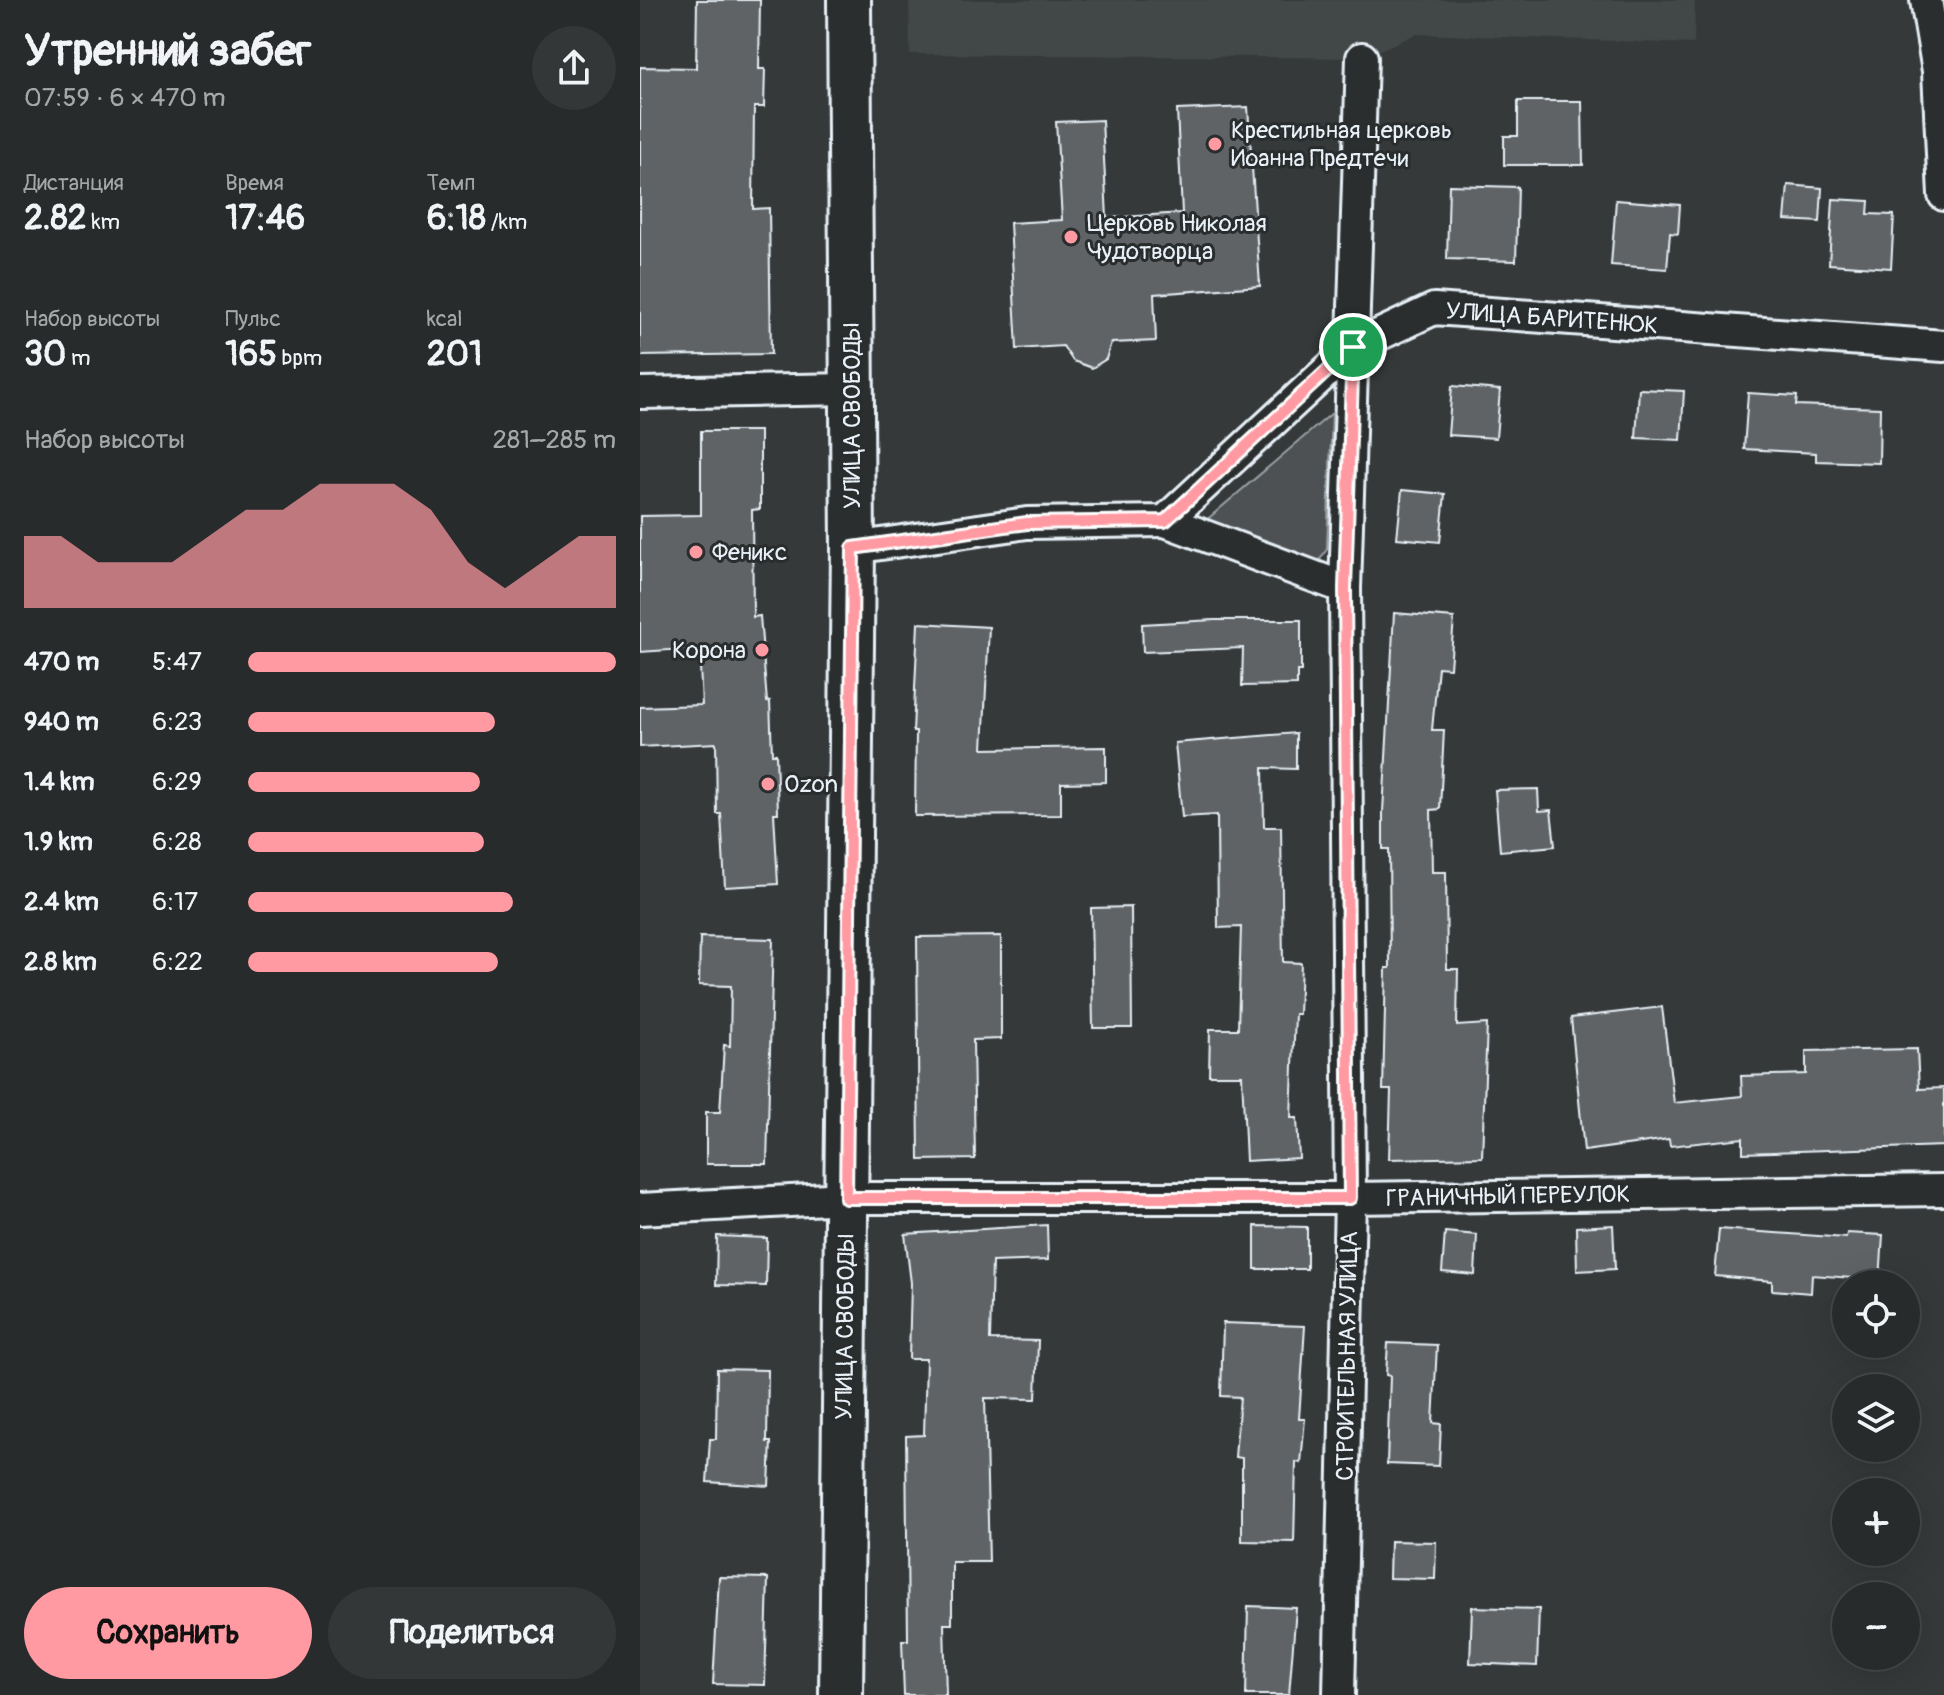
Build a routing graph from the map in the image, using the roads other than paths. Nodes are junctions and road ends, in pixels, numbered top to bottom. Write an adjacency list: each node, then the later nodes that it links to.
1 (849, 0): 7 (main road, УЛИЦА СВОБОДЫ)
2 (1926, 0): 4 (street)
3 (1362, 58): 6 (street, СТРОИТЕЛЬНАЯ УЛИЦА)
4 (1944, 195)
5 (1944, 346): 6 (street, УЛИЦА БАРИТЕНЮК)
6 (1353, 347): 9 (street, УЛИЦА БАРИТЕНЮК); 11 (street, СТРОИТЕЛЬНАЯ УЛИЦА)
7 (852, 389): 8 (street); 10 (main road, УЛИЦА СВОБОДЫ)
8 (640, 393)
9 (1165, 521): 10 (street); 11 (street)
10 (853, 548): 13 (main road, УЛИЦА СВОБОДЫ)
11 (1345, 588): 14 (street, СТРОИТЕЛЬНАЯ УЛИЦА)
12 (1944, 1190): 14 (street, ГРАНИЧНЫЙ ПЕРЕУЛОК)
13 (846, 1198): 14 (street, ГРАНИЧНЫЙ ПЕРЕУЛОК); 15 (street, ГРАНИЧНЫЙ ПЕРЕУЛОК); 16 (main road, УЛИЦА СВОБОДЫ)
14 (1350, 1198): 17 (street, СТРОИТЕЛЬНАЯ УЛИЦА)
15 (640, 1209)
16 (841, 1695)
17 (1339, 1695)

